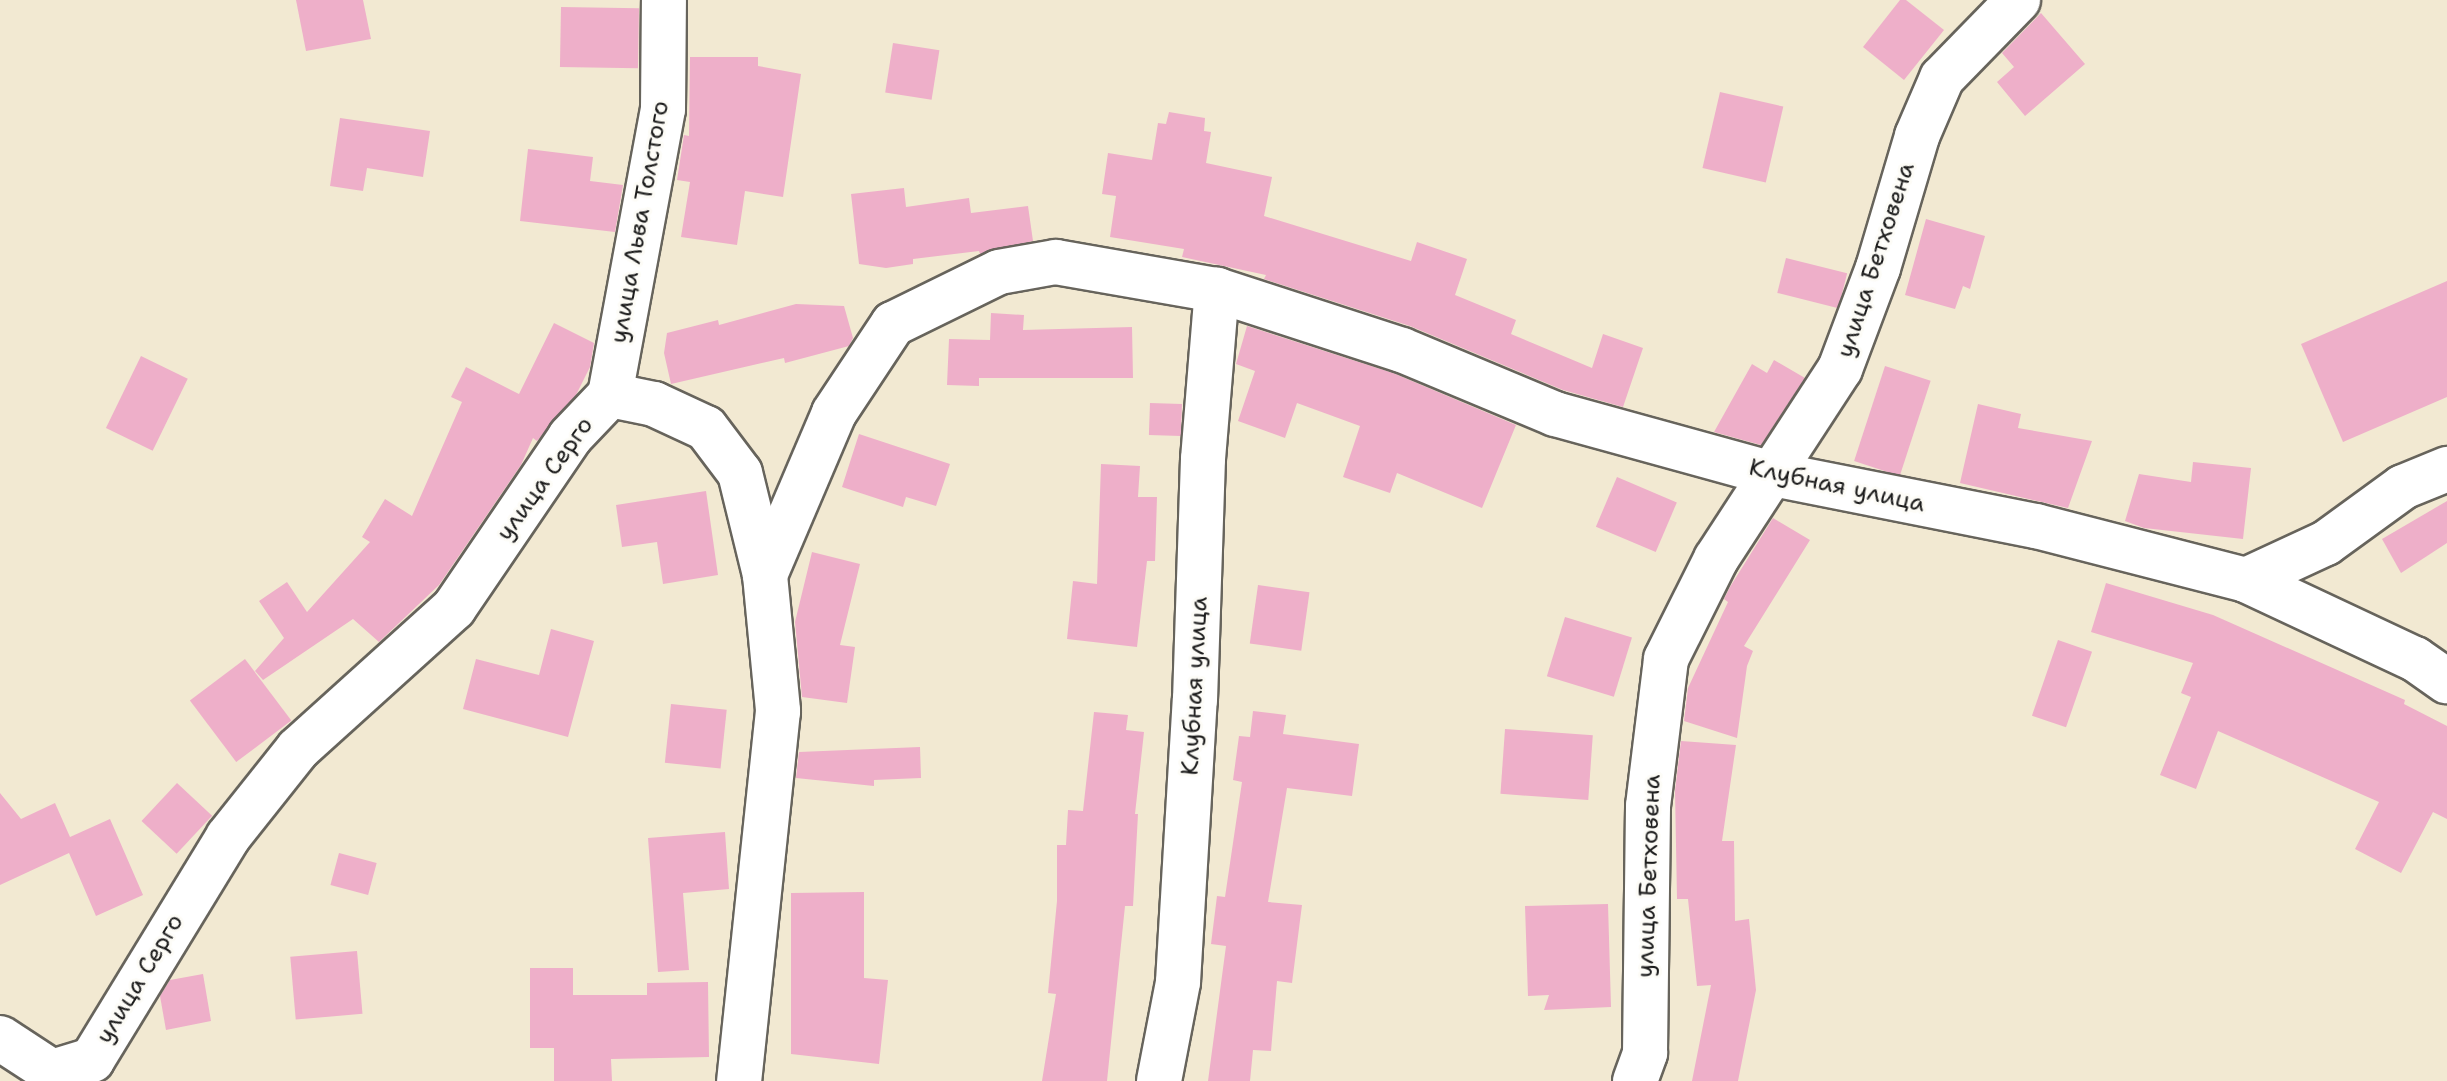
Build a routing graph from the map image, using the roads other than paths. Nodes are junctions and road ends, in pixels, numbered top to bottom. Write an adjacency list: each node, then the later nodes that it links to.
1 (664, 0): 4 (street, улица Льва Толстого)
2 (2018, 0): 6 (street, улица Бетховена)
3 (1217, 290): 6 (street, Клубная улица); 7 (street, Клубная улица); 12 (street, Клубная улица)
4 (610, 395): 7 (street, улица Серго); 10 (street, улица Серго)
5 (2447, 469): 8 (street)
6 (1773, 474): 8 (street, Клубная улица); 13 (street, улица Бетховена)
7 (765, 575): 11 (street, улица Серго)
8 (2246, 580): 9 (street, Клубная улица)
9 (2447, 681)
10 (0, 1038)
11 (739, 1081)
12 (1159, 1081)
13 (1635, 1081)

